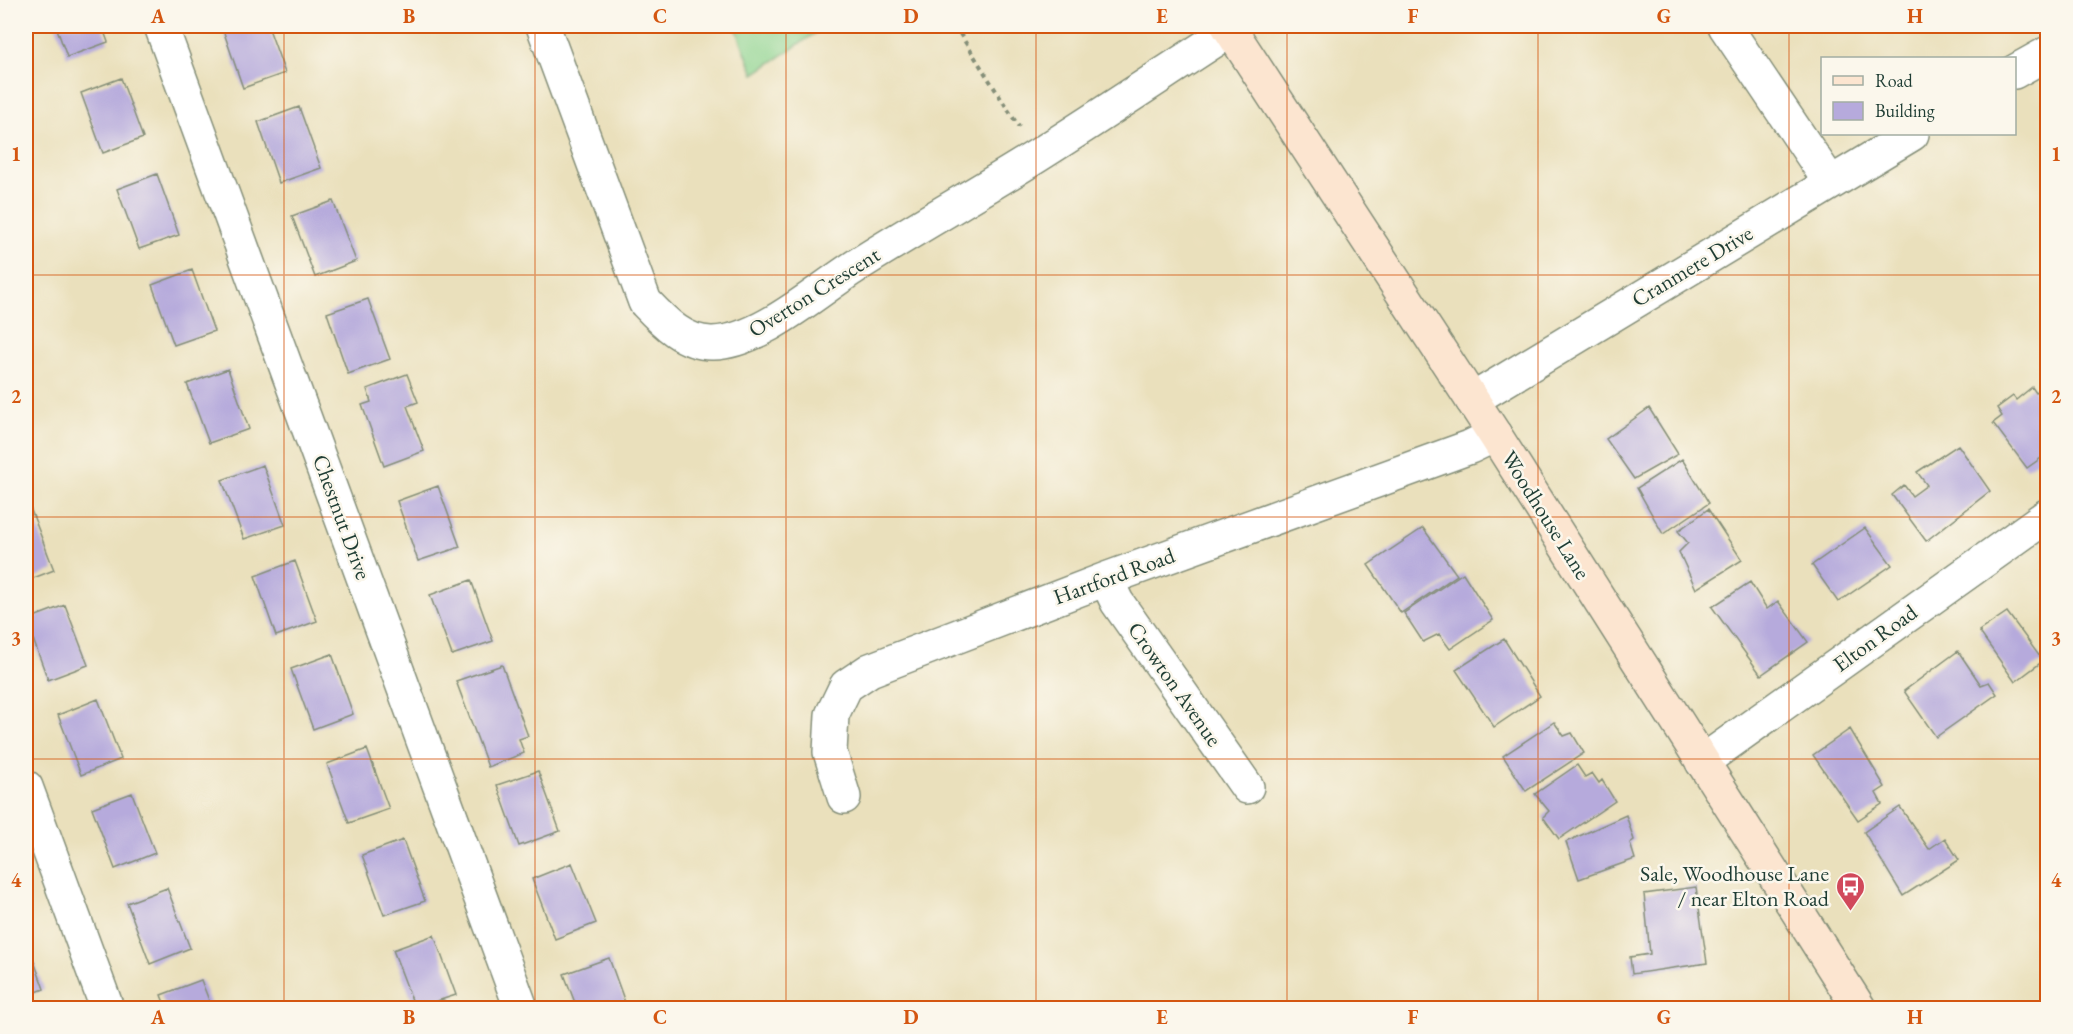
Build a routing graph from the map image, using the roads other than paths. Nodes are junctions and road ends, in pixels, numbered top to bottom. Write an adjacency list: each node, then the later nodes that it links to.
1 (161, 26): 18 (street, Chestnut Drive)
2 (543, 26): 4 (street, Overton Crescent)
3 (1725, 26): 8 (street)
4 (1229, 28): 9 (street, Woodhouse Lane)
5 (2048, 53): 6 (street)
6 (2016, 71)
7 (1910, 135): 8 (street, Cranmere Drive)
8 (1830, 182): 9 (street, Cranmere Drive)
9 (1472, 400): 10 (street, Woodhouse Lane)
10 (1495, 435): 12 (street, Hartford Road); 13 (street, Woodhouse Lane)
11 (2048, 515): 13 (street, Elton Road)
12 (1106, 579): 15 (street, Crowton Avenue); 16 (street, Hartford Road)
13 (1702, 762): 19 (street, Woodhouse Lane)
14 (26, 787): 17 (street)
15 (1247, 787)
16 (844, 797)
17 (107, 1008)
18 (521, 1008)
19 (1859, 1008)

